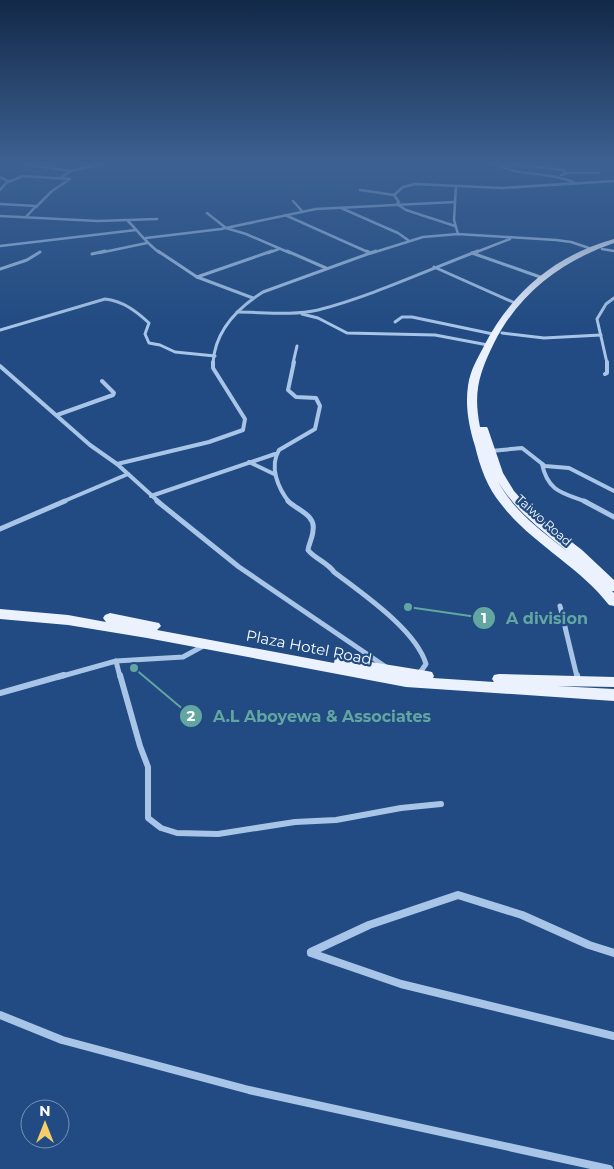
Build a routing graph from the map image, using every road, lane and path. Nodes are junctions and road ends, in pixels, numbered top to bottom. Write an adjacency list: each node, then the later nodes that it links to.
1 (48, 219): 9 (street)
2 (157, 219): 9 (street)
3 (214, 219): 11 (street)
4 (269, 219): 11 (street)
5 (293, 219): 24 (street)
6 (365, 219): 16 (street)
7 (432, 219): 10 (street)
8 (455, 219): 10 (street)
9 (128, 221): 12 (street)
10 (455, 226): 13 (street)
11 (226, 228): 15 (street); 20 (street)
12 (136, 230): 15 (street); 19 (street)
13 (458, 234): 14 (street); 16 (street)
14 (515, 237): 21 (street); 25 (street)
15 (146, 238): 17 (street)
16 (408, 240): 24 (street)
17 (148, 243): 26 (street); 30 (street)
18 (614, 243): 21 (main road, Taiwo Road)
19 (0, 246)
20 (280, 248): 28 (street); 30 (street)
21 (597, 249): 22 (street); 31 (main road, Taiwo Road); 39 (main road, Taiwo Road)
22 (614, 251)
23 (40, 252): 29 (street)
24 (370, 253): 28 (street)
25 (472, 253): 27 (street); 31 (street)
26 (92, 254)
27 (434, 266): 34 (street); 36 (street)
28 (326, 268): 32 (street)
29 (0, 270)
30 (197, 277): 32 (street)
31 (544, 278): 34 (main road, Taiwo Road)
32 (253, 298): 35 (street)
33 (614, 298): 40 (street)
34 (515, 303): 39 (main road, Taiwo Road)
35 (236, 312): 36 (street); 43 (street)
36 (294, 313): 41 (street)
37 (395, 322): 39 (street)
38 (0, 330): 43 (street)
39 (498, 333): 40 (street); 41 (main road, Taiwo Road); 48 (main road, Taiwo Road)
40 (601, 336): 45 (street)
41 (488, 345): 61 (main road, Taiwo Road)
42 (297, 346): 49 (street)
43 (215, 356): 51 (street)
44 (1, 368): 47 (street)
45 (604, 374)
46 (102, 382): 47 (street)
47 (57, 415): 51 (street)
48 (490, 451): 52 (street); 59 (main road, Taiwo Road)
49 (276, 454): 50 (street); 54 (street)
50 (249, 462): 54 (street); 56 (street)
51 (117, 464): 53 (street)
52 (542, 464): 55 (street); 57 (street)
53 (128, 474): 56 (street); 58 (street)
54 (274, 474): 68 (street)
55 (614, 492)
56 (151, 496): 67 (street)
57 (614, 517)
58 (0, 529)
59 (609, 578): 60 (main road, Taiwo Road)
60 (614, 586)
61 (614, 602)
62 (560, 606): 69 (street)
63 (0, 607): 67 (main road, Plaza Hotel Road)
64 (0, 614): 65 (main road, Plaza Hotel Road)
65 (208, 643): 66 (street); 68 (main road, Plaza Hotel Road)
66 (116, 661): 71 (street); 73 (street)
67 (389, 669): 68 (main road, Plaza Hotel Road)
68 (412, 679): 69 (main road, Plaza Hotel Road); 72 (main road, Plaza Hotel Road)
69 (578, 682): 70 (main road, Plaza Hotel Road)
70 (614, 682)
71 (0, 692)
72 (614, 695)
73 (441, 804)
74 (614, 953): 76 (street)
75 (0, 1015): 77 (street)
76 (614, 1036)
77 (609, 1169)

